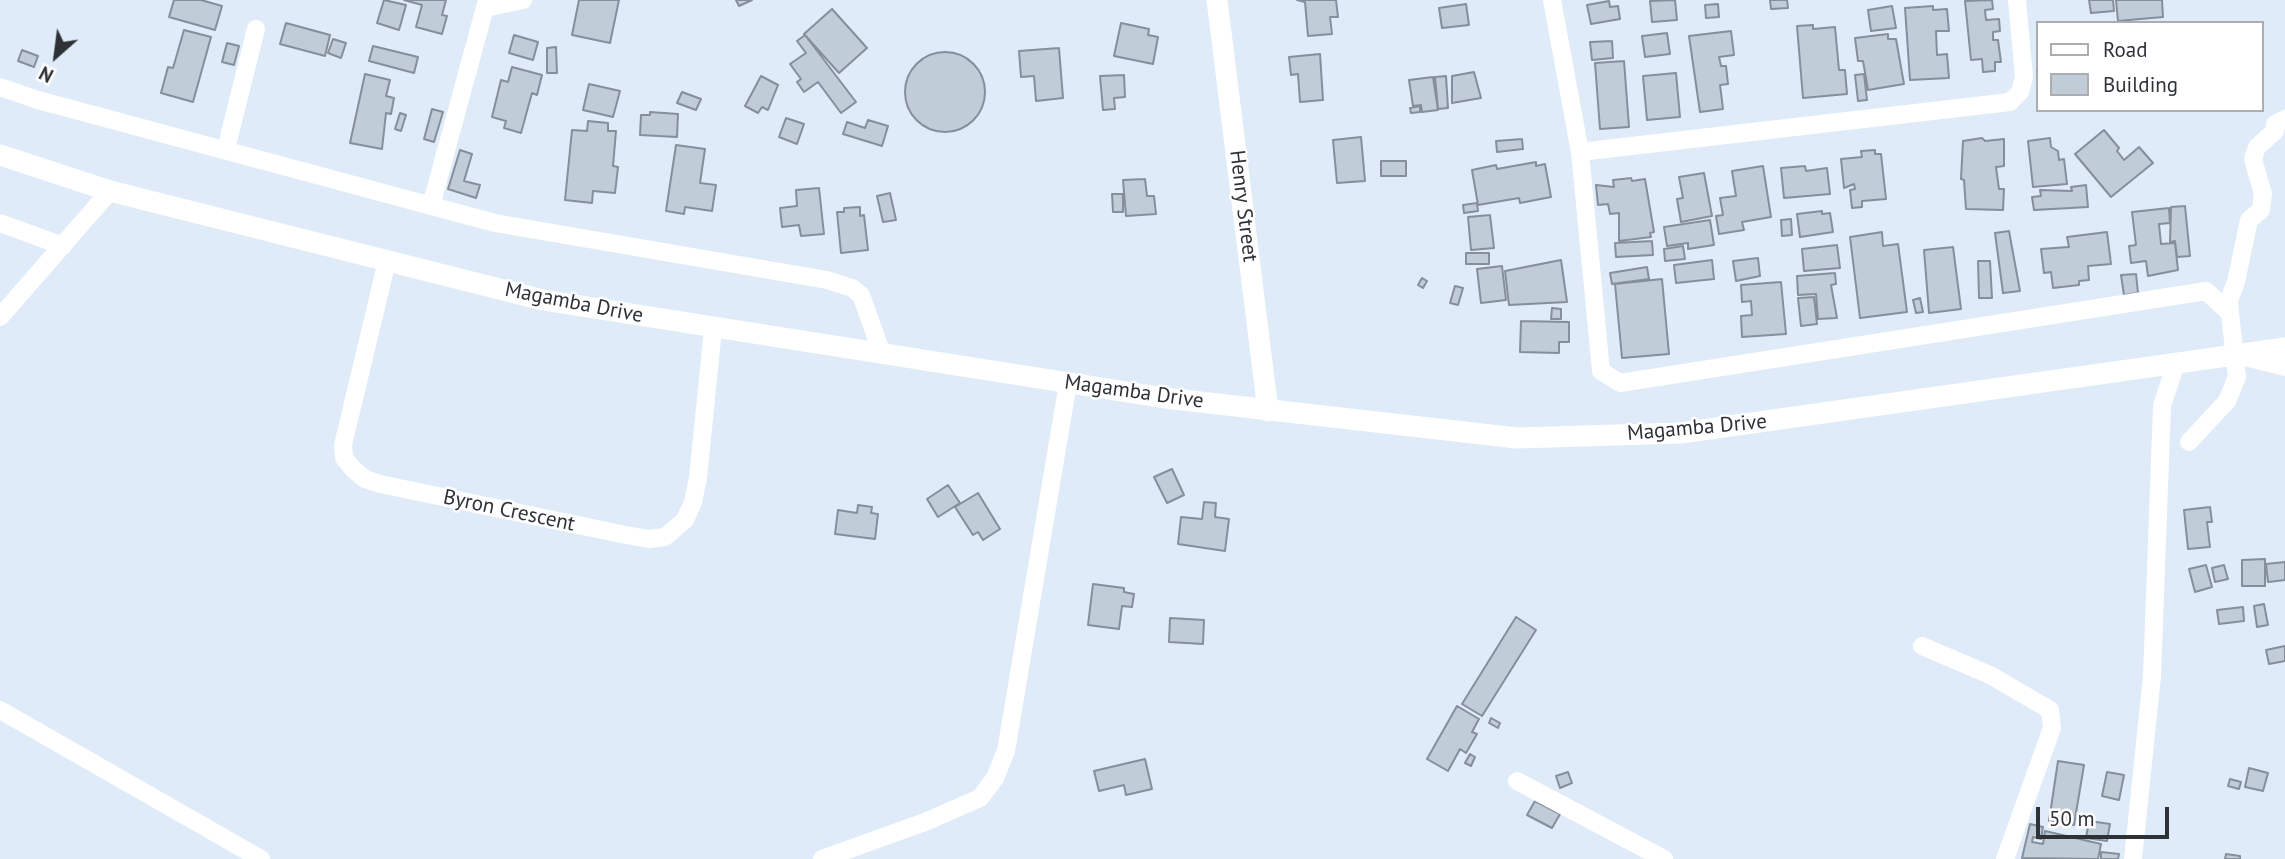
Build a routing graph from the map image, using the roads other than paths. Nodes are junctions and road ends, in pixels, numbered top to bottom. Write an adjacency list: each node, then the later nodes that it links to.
1 (523, 0): 5 (street)
2 (1217, 0): 26 (street, Henry Street)
3 (1552, 0): 10 (street)
4 (2017, 0): 10 (street)
5 (486, 4): 13 (street)
6 (256, 29): 9 (street)
7 (0, 87): 9 (street)
8 (2285, 119): 17 (street)
9 (226, 149): 13 (street)
10 (1580, 152): 17 (street)
11 (0, 155): 12 (street, Magamba Drive)
12 (110, 191): 15 (street); 16 (street, Magamba Drive)
13 (431, 206): 21 (street)
14 (0, 223): 15 (street)
15 (63, 246): 18 (street)
16 (387, 261): 19 (street, Magamba Drive); 19 (street, Byron Crescent)
17 (2230, 313): 22 (street)
18 (0, 317)
19 (713, 329): 21 (street, Magamba Drive)
20 (2285, 348): 22 (street, Magamba Drive)
21 (881, 351): 25 (street, Magamba Drive)
22 (2237, 355): 23 (street, Magamba Drive); 24 (street); 27 (street)
23 (2175, 366): 26 (street, Magamba Drive); 35 (street)
24 (2285, 367)
25 (1068, 383): 26 (street, Magamba Drive); 32 (street)
26 (1268, 411)
27 (2189, 442)
28 (1922, 646): 34 (street)
29 (0, 710): 31 (street)
30 (1517, 781): 33 (street)
31 (261, 859)
32 (822, 859)
33 (1664, 859)
34 (2005, 859)
35 (2133, 859)

